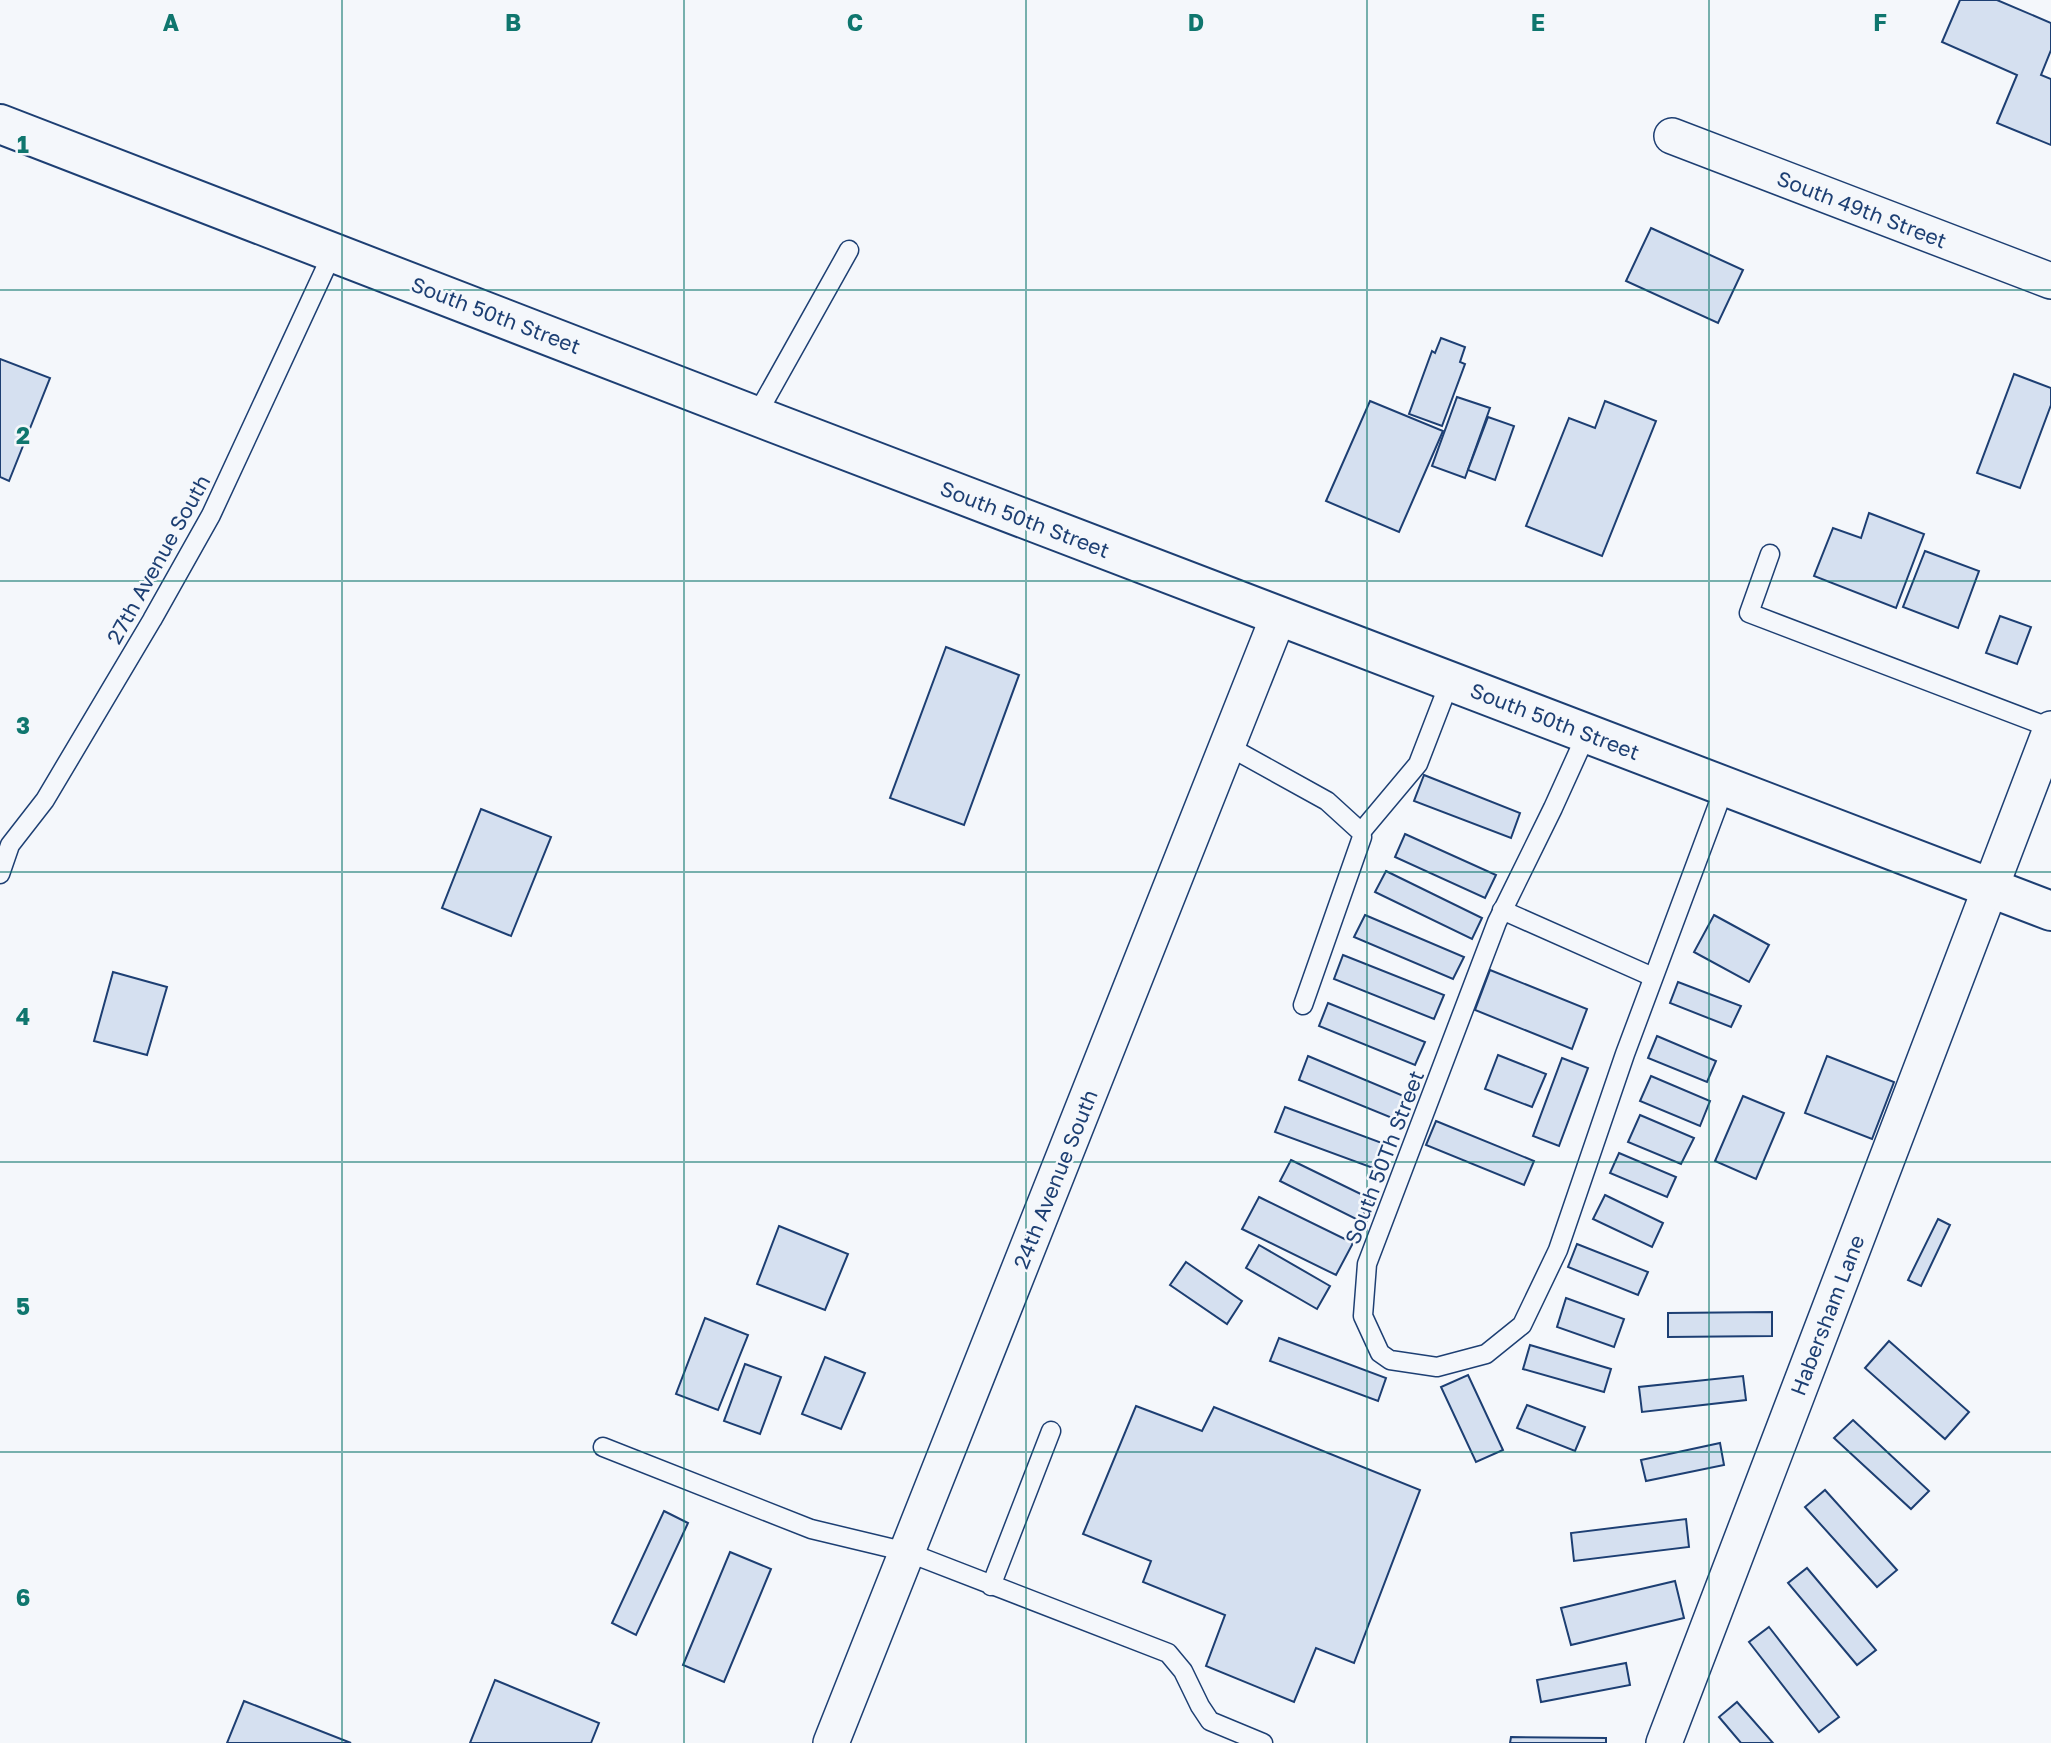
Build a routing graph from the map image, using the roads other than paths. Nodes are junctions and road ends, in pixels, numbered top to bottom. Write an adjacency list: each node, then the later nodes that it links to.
1 (0, 124): 4 (main road, South 50th Street)
2 (1672, 136): 5 (street, South 49th Street)
3 (849, 250): 6 (lane)
4 (333, 252): 6 (main road, South 50th Street); 15 (lane, 27th Avenue South)
5 (2051, 281)
6 (756, 416): 8 (main road, South 50th Street)
7 (1770, 554): 10 (lane)
8 (1279, 615): 9 (main road, South 50th Street); 12 (street, 24th Avenue South)
9 (1450, 681): 11 (main road, South 50th Street); 14 (lane)
10 (2051, 728): 16 (street, Habersham Lane)
11 (1587, 733): 13 (main road, South 50th Street); 17 (lane, South 50Th Street)
12 (1226, 745): 14 (lane); 23 (street, 24th Avenue South)
13 (1725, 786): 16 (main road, South 50th Street); 19 (lane, South 50Th Street)
14 (1361, 832): 20 (lane)
15 (0, 874)
16 (1990, 888): 18 (main road, South 50th Street); 27 (street, Habersham Lane)
17 (1503, 911): 19 (lane); 19 (lane, South 50Th Street)
18 (2051, 911)
19 (1653, 977)
20 (1303, 1005)
21 (1051, 1432): 24 (lane)
22 (603, 1447): 23 (lane)
23 (907, 1552): 24 (lane); 25 (street, 24th Avenue South)
24 (991, 1586): 26 (lane)
25 (831, 1743)
26 (1263, 1743)
27 (1664, 1743)

